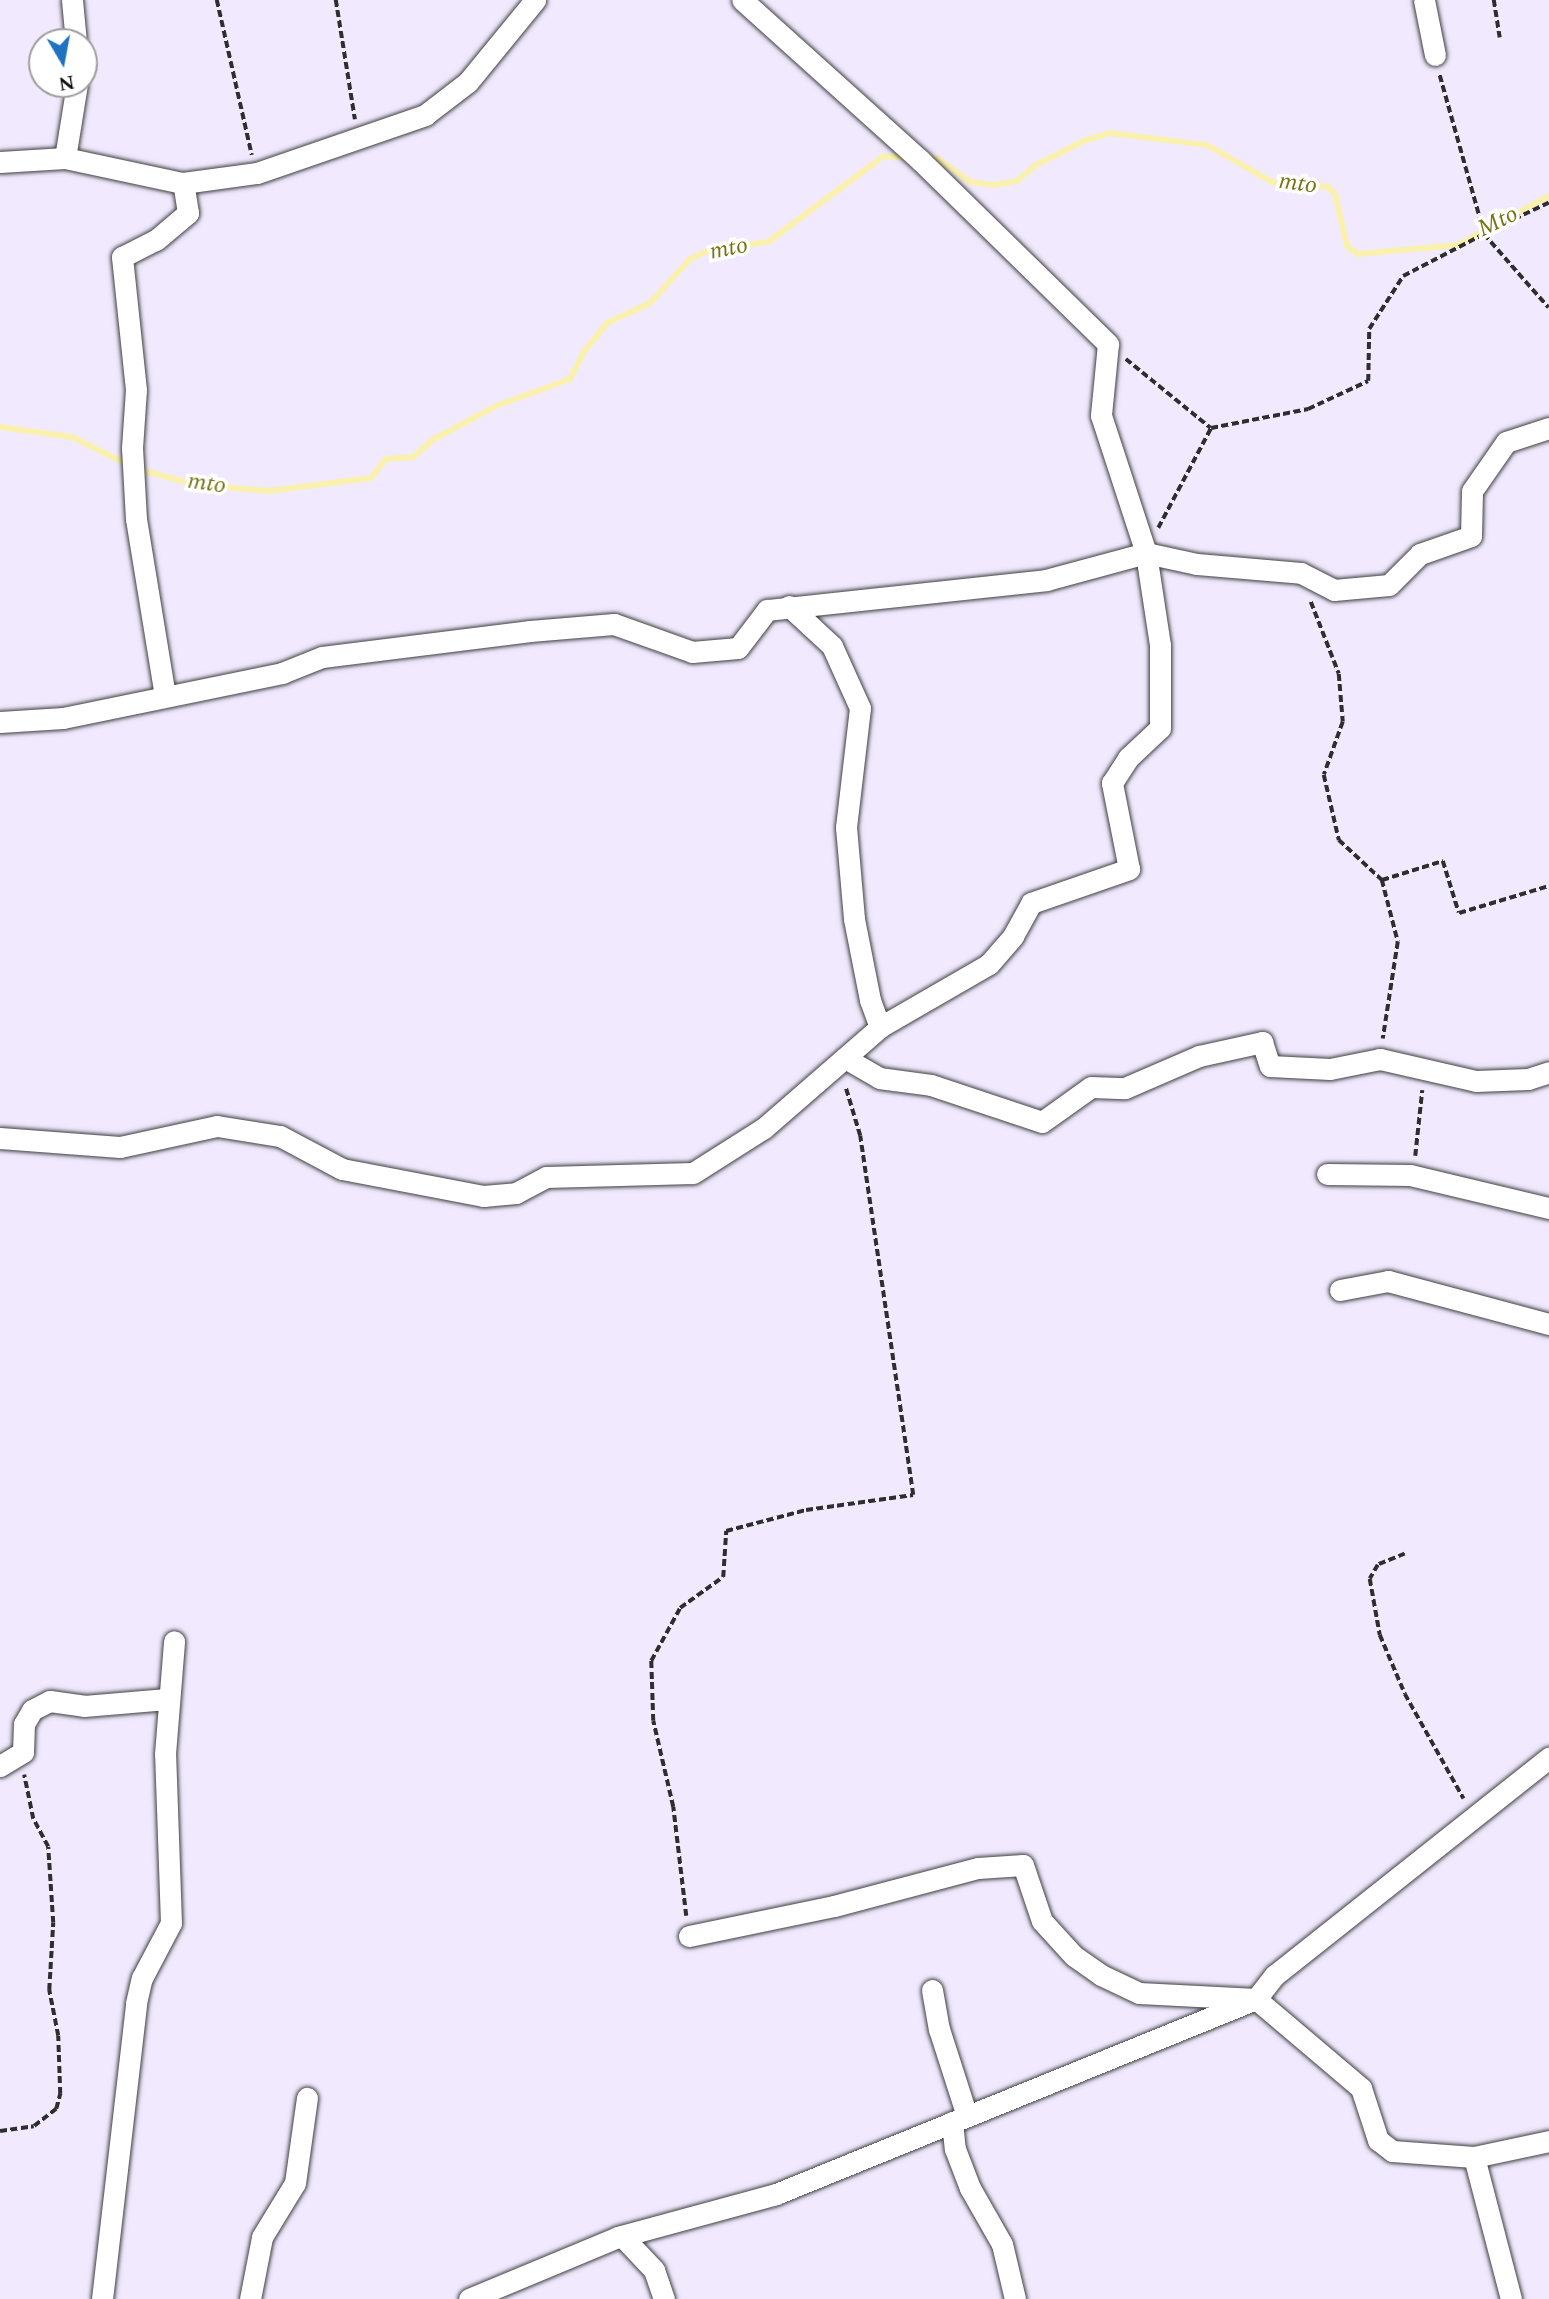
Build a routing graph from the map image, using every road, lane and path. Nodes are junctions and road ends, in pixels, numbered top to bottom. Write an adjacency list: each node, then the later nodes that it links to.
1 (72, 0): 8 (street)
2 (217, 0): 15 (path)
3 (336, 0): 12 (path)
4 (535, 0): 12 (street)
5 (742, 0): 20 (street)
6 (1424, 0): 10 (street)
7 (1494, 0): 9 (path)
8 (75, 28)
9 (1500, 38)
10 (1434, 55): 18 (path)
11 (75, 98): 13 (street)
12 (356, 141): 15 (street)
13 (65, 158): 14 (street); 16 (street)
14 (0, 162)
15 (257, 173): 16 (street)
16 (183, 183): 26 (street)
17 (1549, 203): 18 (path)
18 (1485, 234): 19 (path); 21 (path)
19 (1549, 308)
20 (1108, 344): 21 (path); 23 (street)
21 (1211, 428): 23 (path)
22 (1549, 428): 24 (street)
23 (1146, 553): 24 (street); 25 (street); 30 (street)
24 (1301, 573): 28 (path)
25 (789, 606): 26 (street); 30 (street)
26 (165, 696): 27 (street)
27 (0, 722)
28 (1382, 880): 29 (path); 31 (path)
29 (1549, 886)
30 (880, 1027): 32 (street)
31 (1380, 1059): 32 (street); 33 (street)
32 (842, 1061): 35 (street); 48 (path)
33 (1424, 1066): 34 (street); 37 (path)
34 (1549, 1072)
35 (0, 1138)
36 (1327, 1174): 37 (street)
37 (1410, 1175): 38 (street)
38 (1549, 1209)
39 (1340, 1290): 40 (street)
40 (1549, 1324)
41 (1405, 1554): 47 (path)
42 (174, 1641): 43 (street)
43 (167, 1699): 44 (street); 57 (street)
44 (23, 1752): 46 (street); 53 (path)
45 (1549, 1758): 47 (street)
46 (0, 1766)
47 (1475, 1819): 50 (street)
48 (689, 1936): 50 (street)
49 (932, 1990): 52 (street)
50 (1256, 1999): 52 (street); 55 (street)
51 (307, 2098): 58 (street)
52 (960, 2119): 56 (street); 61 (street)
53 (0, 2131)
54 (1549, 2141): 55 (street)
55 (1474, 2157): 62 (street)
56 (622, 2235): 59 (street); 60 (street)
57 (102, 2299)
58 (250, 2299)
59 (469, 2299)
60 (664, 2299)
61 (1015, 2299)
62 (1511, 2299)

